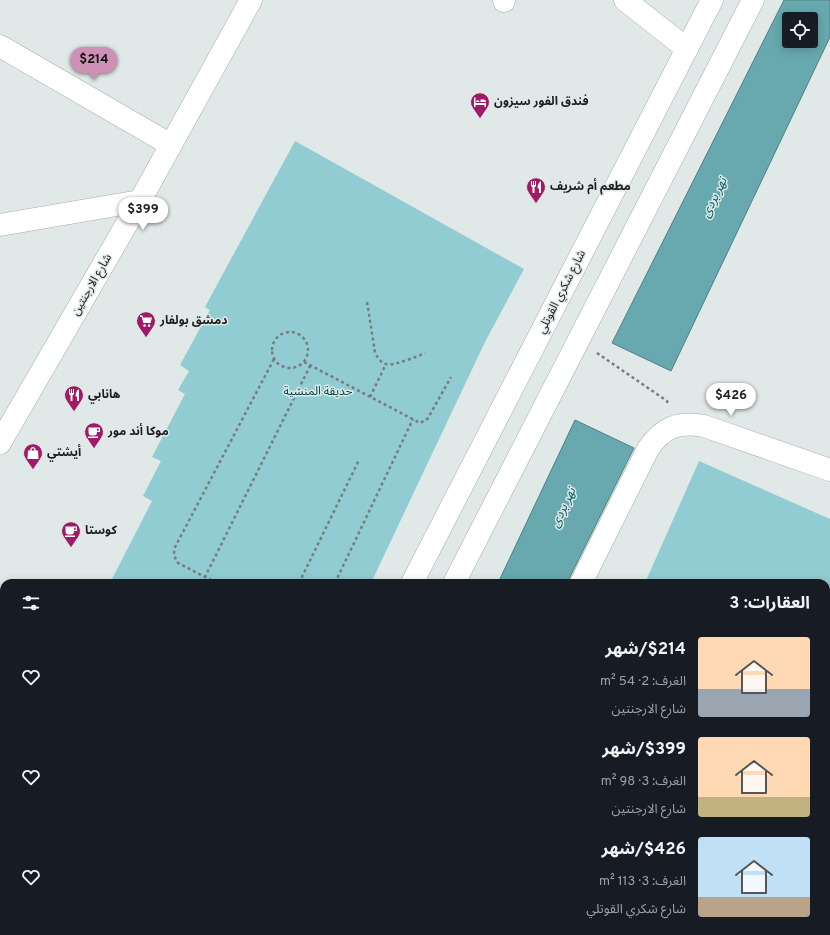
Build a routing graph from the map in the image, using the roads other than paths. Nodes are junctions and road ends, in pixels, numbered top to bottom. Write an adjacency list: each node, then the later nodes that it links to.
1 (251, 0): 7 (main road, شارع الارجنتين)
2 (625, 0): 6 (main road)
3 (712, 0): 6 (main road, شارع شكري القوتلي)
4 (753, 0): 13 (main road)
5 (0, 46): 7 (main road)
6 (687, 49): 12 (main road, شارع شكري القوتلي)
7 (171, 145): 8 (main road, شارع الارجنتين)
8 (140, 201): 9 (main road); 10 (main road, شارع الارجنتين)
9 (0, 225)
10 (0, 442)
11 (830, 470): 14 (main road)
12 (414, 579)
13 (456, 579)
14 (583, 579)

